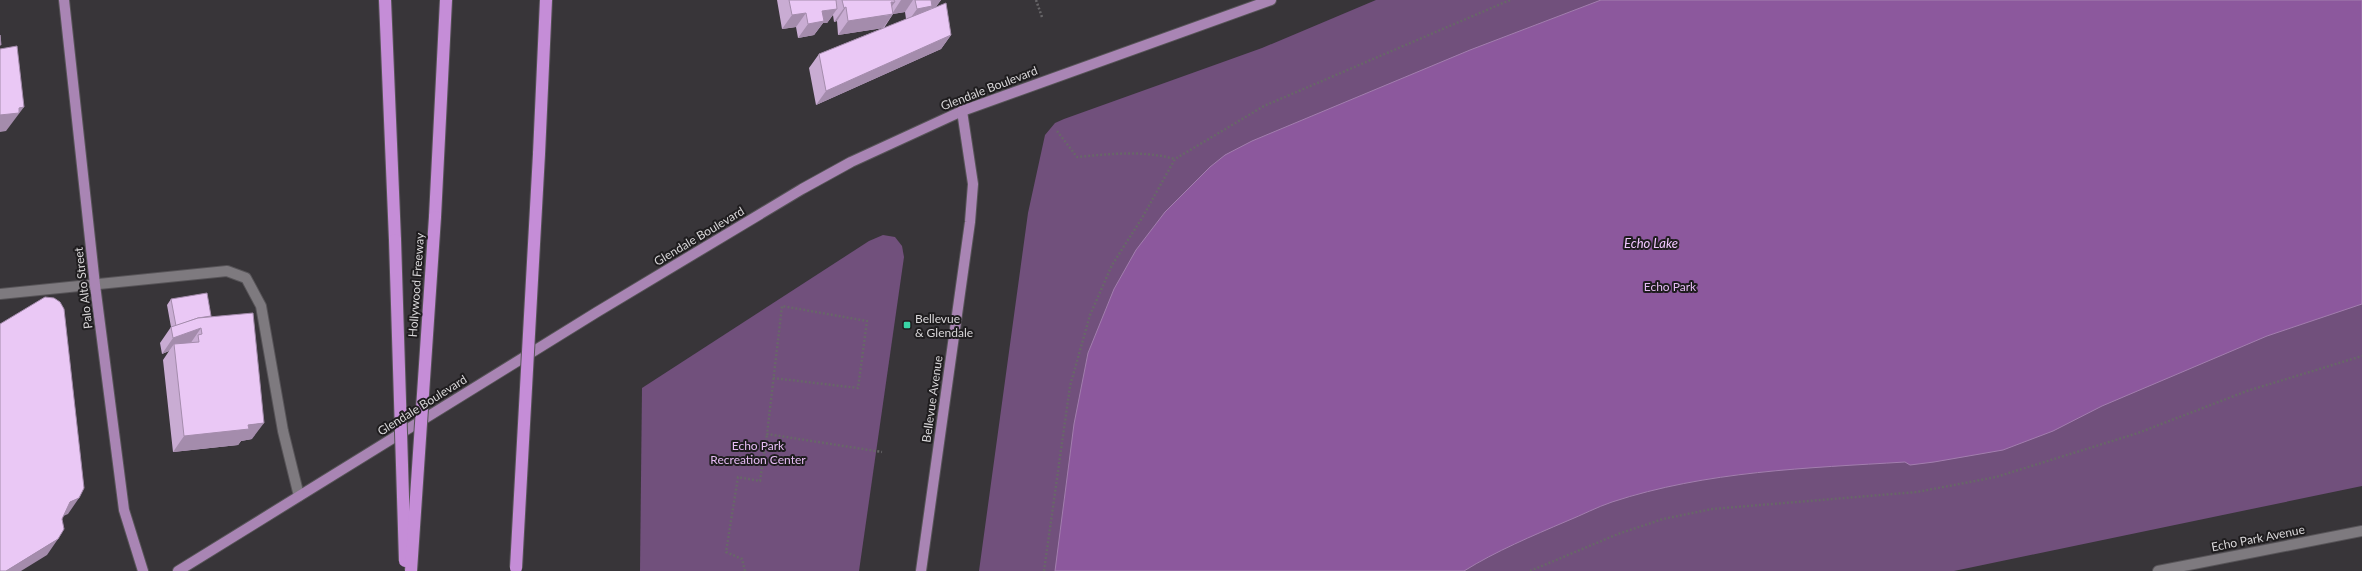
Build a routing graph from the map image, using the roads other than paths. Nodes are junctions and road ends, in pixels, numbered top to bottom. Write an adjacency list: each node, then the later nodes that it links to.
1 (64, 0): 7 (main road, Palo Alto Street)
2 (385, 0): 14 (highway, bridge)
3 (446, 0): 15 (highway, Hollywood Freeway, bridge)
4 (546, 0): 11 (highway, bridge)
5 (1271, 0): 6 (main road, Glendale Boulevard)
6 (962, 111): 9 (main road, Glendale Boulevard); 16 (main road, Bellevue Avenue)
7 (95, 285): 8 (street); 9 (street); 12 (main road, Palo Alto Street)
8 (0, 294)
9 (299, 496): 13 (main road, Glendale Boulevard)
10 (2362, 532): 17 (street, Echo Park Avenue)
11 (516, 570)
12 (143, 571)
13 (178, 571)
14 (405, 571)
15 (411, 571)
16 (921, 571)
17 (2158, 571)

